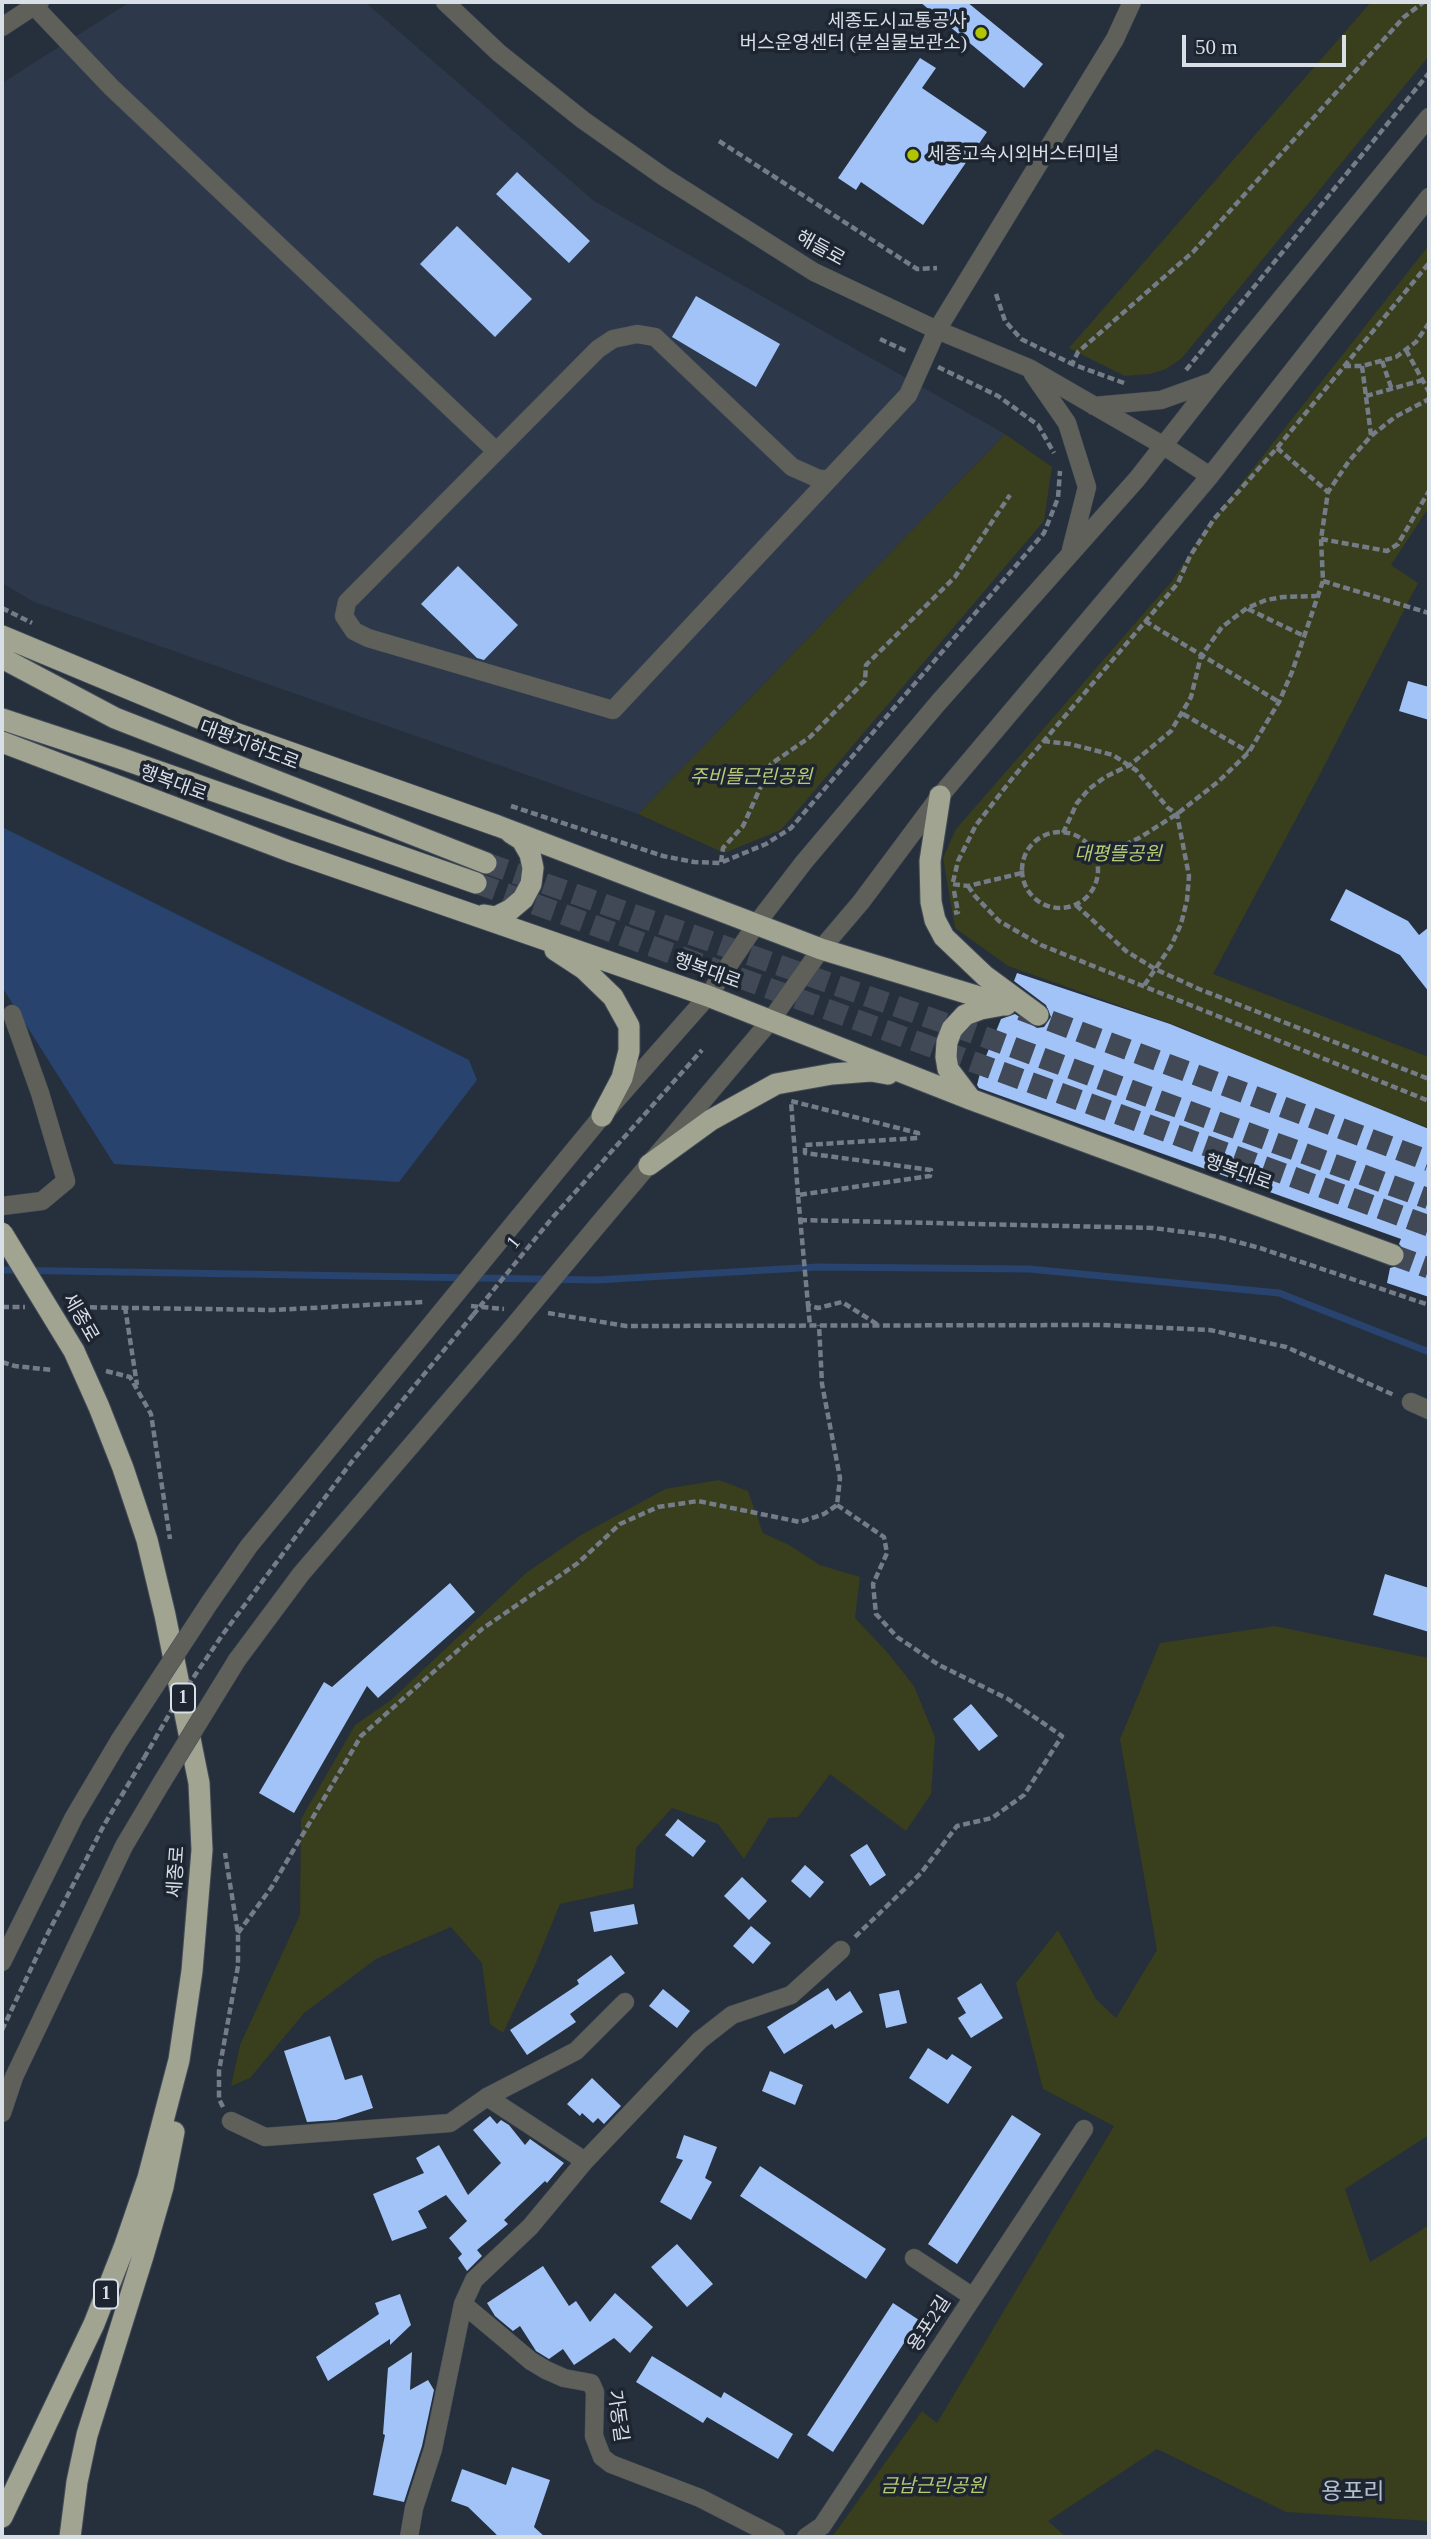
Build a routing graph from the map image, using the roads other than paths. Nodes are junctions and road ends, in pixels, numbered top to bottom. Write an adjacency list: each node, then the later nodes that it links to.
1 (445, 2): 9 (street, 해들로)
2 (1132, 2): 6 (street)
3 (1146, 2): 6 (street)
4 (37, 4): 5 (street); 14 (street)
5 (2, 27)
6 (1115, 39): 9 (street)
7 (1429, 117): 11 (street)
8 (1429, 197): 15 (street)
9 (937, 330): 10 (street, 해들로); 16 (street)
10 (1029, 368): 12 (street, 해들로); 17 (street)
11 (1214, 381): 12 (street); 13 (street)
12 (1094, 405): 13 (street, 해들로)
13 (1164, 446): 15 (street, 해들로); 17 (street)
14 (496, 451): 16 (street); 16 (street)
15 (1210, 477): 22 (street)
16 (829, 479)
17 (1070, 554): 27 (street)
18 (2, 636): 23 (highway)
19 (2, 658): 24 (highway, 대평지하도로)
20 (2, 719): 25 (highway)
21 (2, 742): 26 (highway, 행복대로)
22 (940, 796): 29 (street); 32 (highway)
23 (498, 825): 26 (highway); 27 (highway)
24 (486, 863)
25 (476, 883)
26 (475, 914): 28 (highway, 행복대로)
27 (757, 923): 29 (highway); 30 (street)
28 (510, 926): 30 (highway, 행복대로); 36 (highway)
29 (821, 948): 33 (street); 35 (highway)
30 (708, 996): 33 (highway, 행복대로); 36 (street)
31 (12, 1014): 38 (street)
32 (1038, 1016)
33 (771, 1020): 34 (highway, 행복대로); 37 (street)
34 (919, 1079): 35 (highway, 행복대로); 37 (highway)
35 (970, 1099): 40 (highway, 행복대로)
36 (602, 1116): 44 (street, bridge)
37 (649, 1165): 48 (street, bridge)
38 (2, 1206)
39 (2, 1233): 46 (highway, 세종로 / 1, bridge)
40 (1393, 1255)
41 (1410, 1402): 42 (street)
42 (1429, 1410)
43 (841, 1950): 51 (street)
44 (2, 1962)
45 (625, 2002): 47 (street)
46 (179, 2060): 55 (highway, 세종로 / 1); 56 (highway)
47 (487, 2097): 49 (street); 51 (street)
48 (2, 2113)
49 (231, 2120)
50 (1084, 2129): 53 (street, 용포2길)
51 (585, 2161): 54 (street)
52 (914, 2258): 53 (street)
53 (973, 2297): 59 (street, 용포2길)
54 (463, 2304): 57 (street); 58 (street, 가동길)
55 (2, 2517)
56 (70, 2537)
57 (409, 2537)
58 (776, 2537)
59 (806, 2537)

